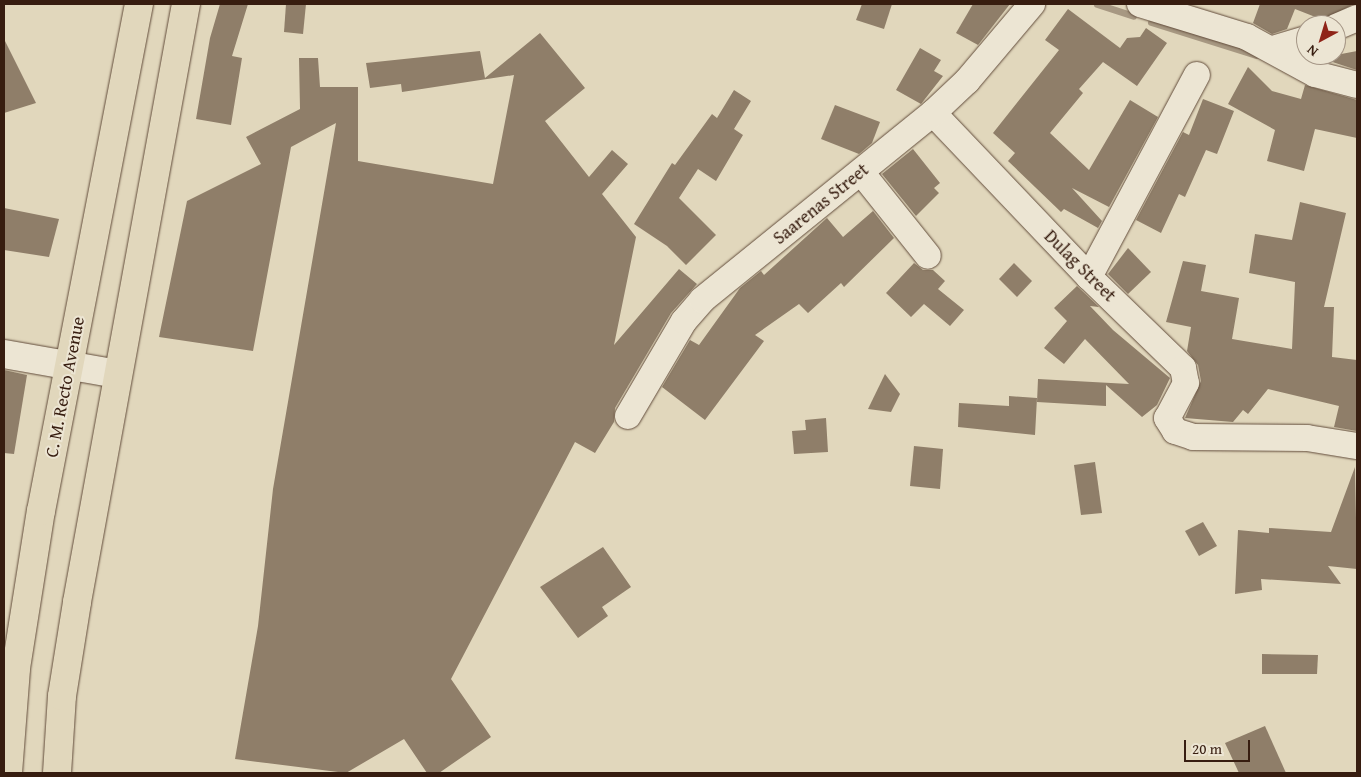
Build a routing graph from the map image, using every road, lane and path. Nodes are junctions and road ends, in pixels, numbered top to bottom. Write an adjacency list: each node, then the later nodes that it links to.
1 (139, 4): 14 (highway, C. M. Recto Avenue)
2 (186, 4): 15 (highway)
3 (1032, 4): 9 (street, Saarenas Street)
4 (1140, 4): 6 (street)
5 (1296, 42): 6 (street)
6 (1273, 49): 8 (street)
7 (1197, 75): 12 (street)
8 (1357, 85)
9 (933, 113): 10 (street, Saarenas Street); 12 (street, Dulag Street)
10 (861, 172): 11 (street); 16 (street, Saarenas Street)
11 (928, 256)
12 (1090, 277): 17 (street, Dulag Street)
13 (4, 354): 14 (street)
14 (69, 365): 15 (street); 18 (highway, C. M. Recto Avenue)
15 (117, 374): 19 (highway)
16 (628, 416)
17 (1357, 446)
18 (8, 773)
19 (56, 773)

